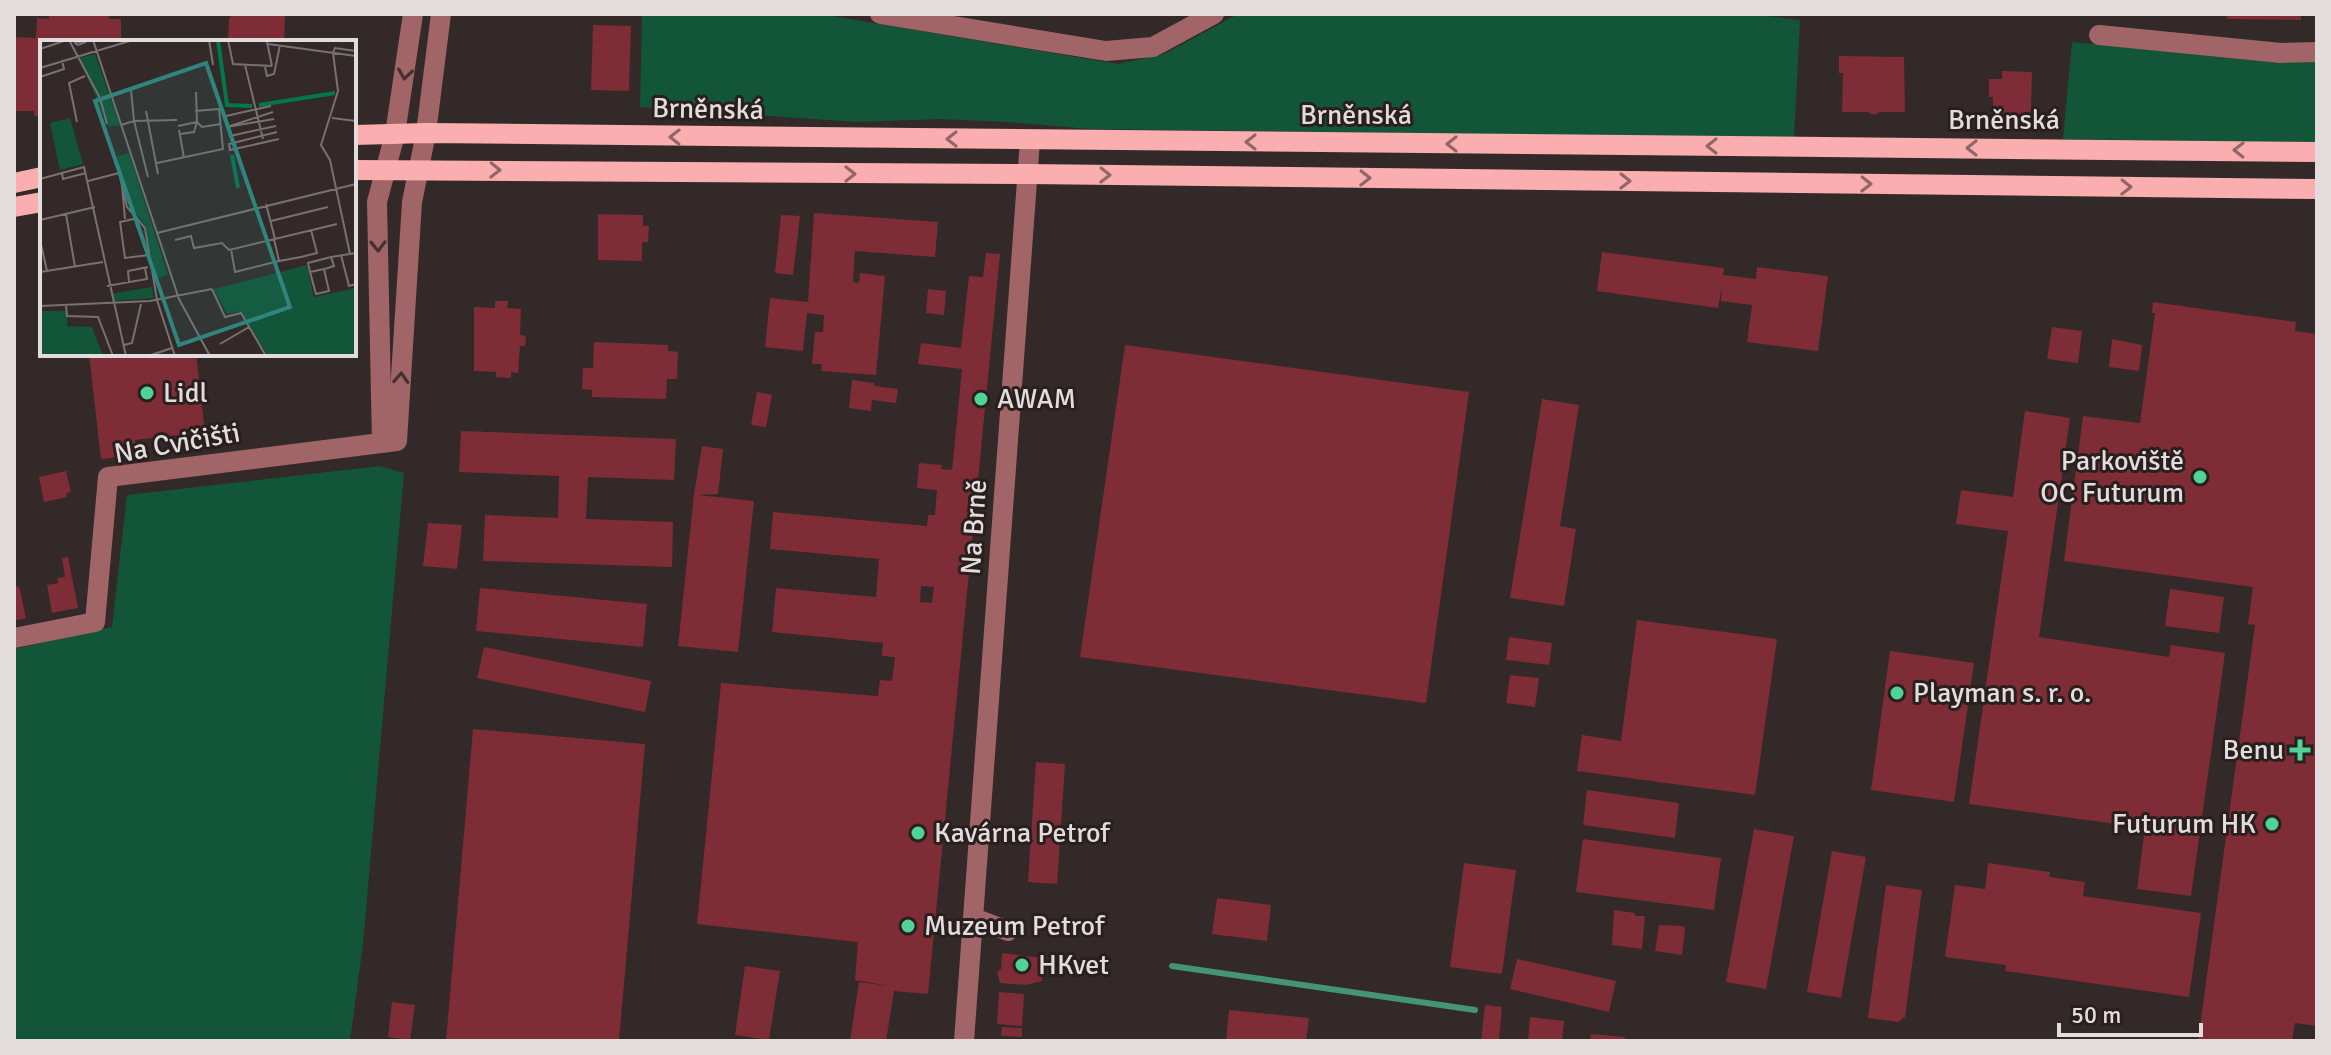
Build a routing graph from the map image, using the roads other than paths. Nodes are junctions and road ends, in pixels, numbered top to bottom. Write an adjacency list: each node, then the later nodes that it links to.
1 (413, 14): 8 (street, one-way to 8)
2 (441, 14): 7 (street)
3 (880, 14): 4 (street)
4 (1210, 15)
5 (2099, 35): 6 (street)
6 (2317, 52)
7 (426, 133): 8 (main road, Brněnská); 10 (main road, Brněnská, one-way to 7); 13 (street)
8 (395, 134): 9 (main road, Brněnská); 12 (street)
9 (356, 135)
10 (1030, 140): 11 (main road, Brněnská, one-way to 10); 15 (street, Na Brně)
11 (2317, 152)
12 (384, 169): 13 (main road); 14 (main road); 21 (street, one-way to 21)
13 (417, 169): 15 (main road, one-way to 15); 21 (street, one-way to 13)
14 (356, 170)
15 (1027, 174): 18 (main road, one-way to 18); 23 (street, Na Brně)
16 (40, 177): 17 (main road)
17 (14, 183)
18 (2317, 189)
19 (40, 202): 20 (main road)
20 (14, 207)
21 (382, 443): 22 (street, Na Cvičišti)
22 (14, 638)
23 (974, 918): 24 (street); 25 (street, Na Brně)
24 (1008, 931)
25 (964, 1041)

